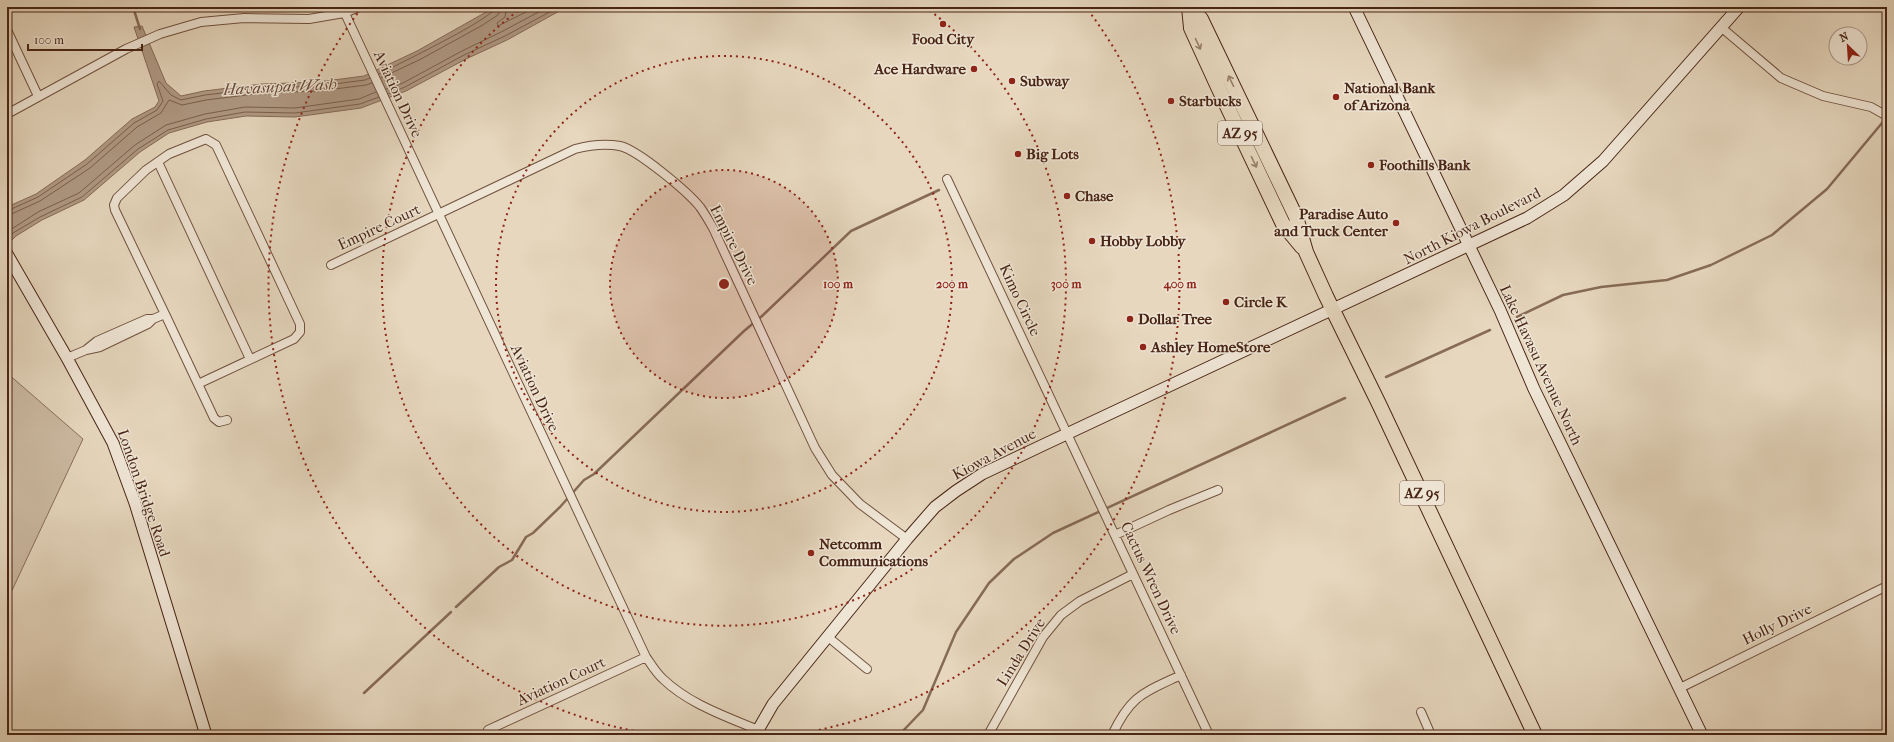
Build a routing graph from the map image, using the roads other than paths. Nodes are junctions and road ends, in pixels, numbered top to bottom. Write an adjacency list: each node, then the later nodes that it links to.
1 (359, 7): 5 (street)
2 (1190, 7): 17 (highway, AZ 95)
3 (1354, 7): 14 (street, Lake Havasu Avenue North)
4 (1739, 7): 6 (street, North Kiowa Boulevard)
5 (343, 10): 8 (street); 13 (street, Aviation Drive)
6 (1722, 28): 10 (street); 14 (street, North Kiowa Boulevard)
7 (7, 30): 8 (street)
8 (38, 96): 9 (street)
9 (7, 114)
10 (1887, 116)
11 (158, 162): 18 (street); 20 (street); 20 (street)
12 (947, 179): 23 (street, Kimo Circle)
13 (438, 214): 16 (street, Empire Court); 26 (street, Empire Drive); 30 (street, Aviation Drive)
14 (1469, 246): 17 (street, North Kiowa Boulevard); 33 (street, Lake Havasu Avenue North)
15 (7, 254): 19 (street, London Bridge Road)
16 (331, 265)
17 (1333, 310): 23 (street, Kiowa Avenue); 42 (highway, AZ 95)
18 (164, 314): 19 (street); 21 (street)
19 (67, 358): 37 (street, London Bridge Road)
20 (250, 359): 21 (street)
21 (198, 384): 22 (street)
22 (227, 420)
23 (1068, 433): 25 (street, Cactus Wren Drive); 26 (street, Kiowa Avenue)
24 (1218, 490): 25 (street)
25 (1115, 535): 27 (street, Cactus Wren Drive)
26 (907, 539): 29 (street, Kiowa Avenue)
27 (1133, 574): 32 (street, Cactus Wren Drive); 38 (street, Linda Drive)
28 (1887, 586): 33 (street, Holly Drive)
29 (828, 636): 31 (street); 36 (street, Kiowa Avenue)
30 (646, 657): 35 (street, Aviation Court); 36 (street, Aviation Drive)
31 (867, 669)
32 (1181, 675): 39 (street); 40 (street, Cactus Wren Drive)
33 (1680, 688): 43 (street, Lake Havasu Avenue North)
34 (1421, 712): 41 (street)
35 (488, 730)
36 (757, 732)
37 (206, 735)
38 (988, 735)
39 (1112, 735)
40 (1208, 735)
41 (1431, 735)
42 (1535, 735)
43 (1702, 735)

